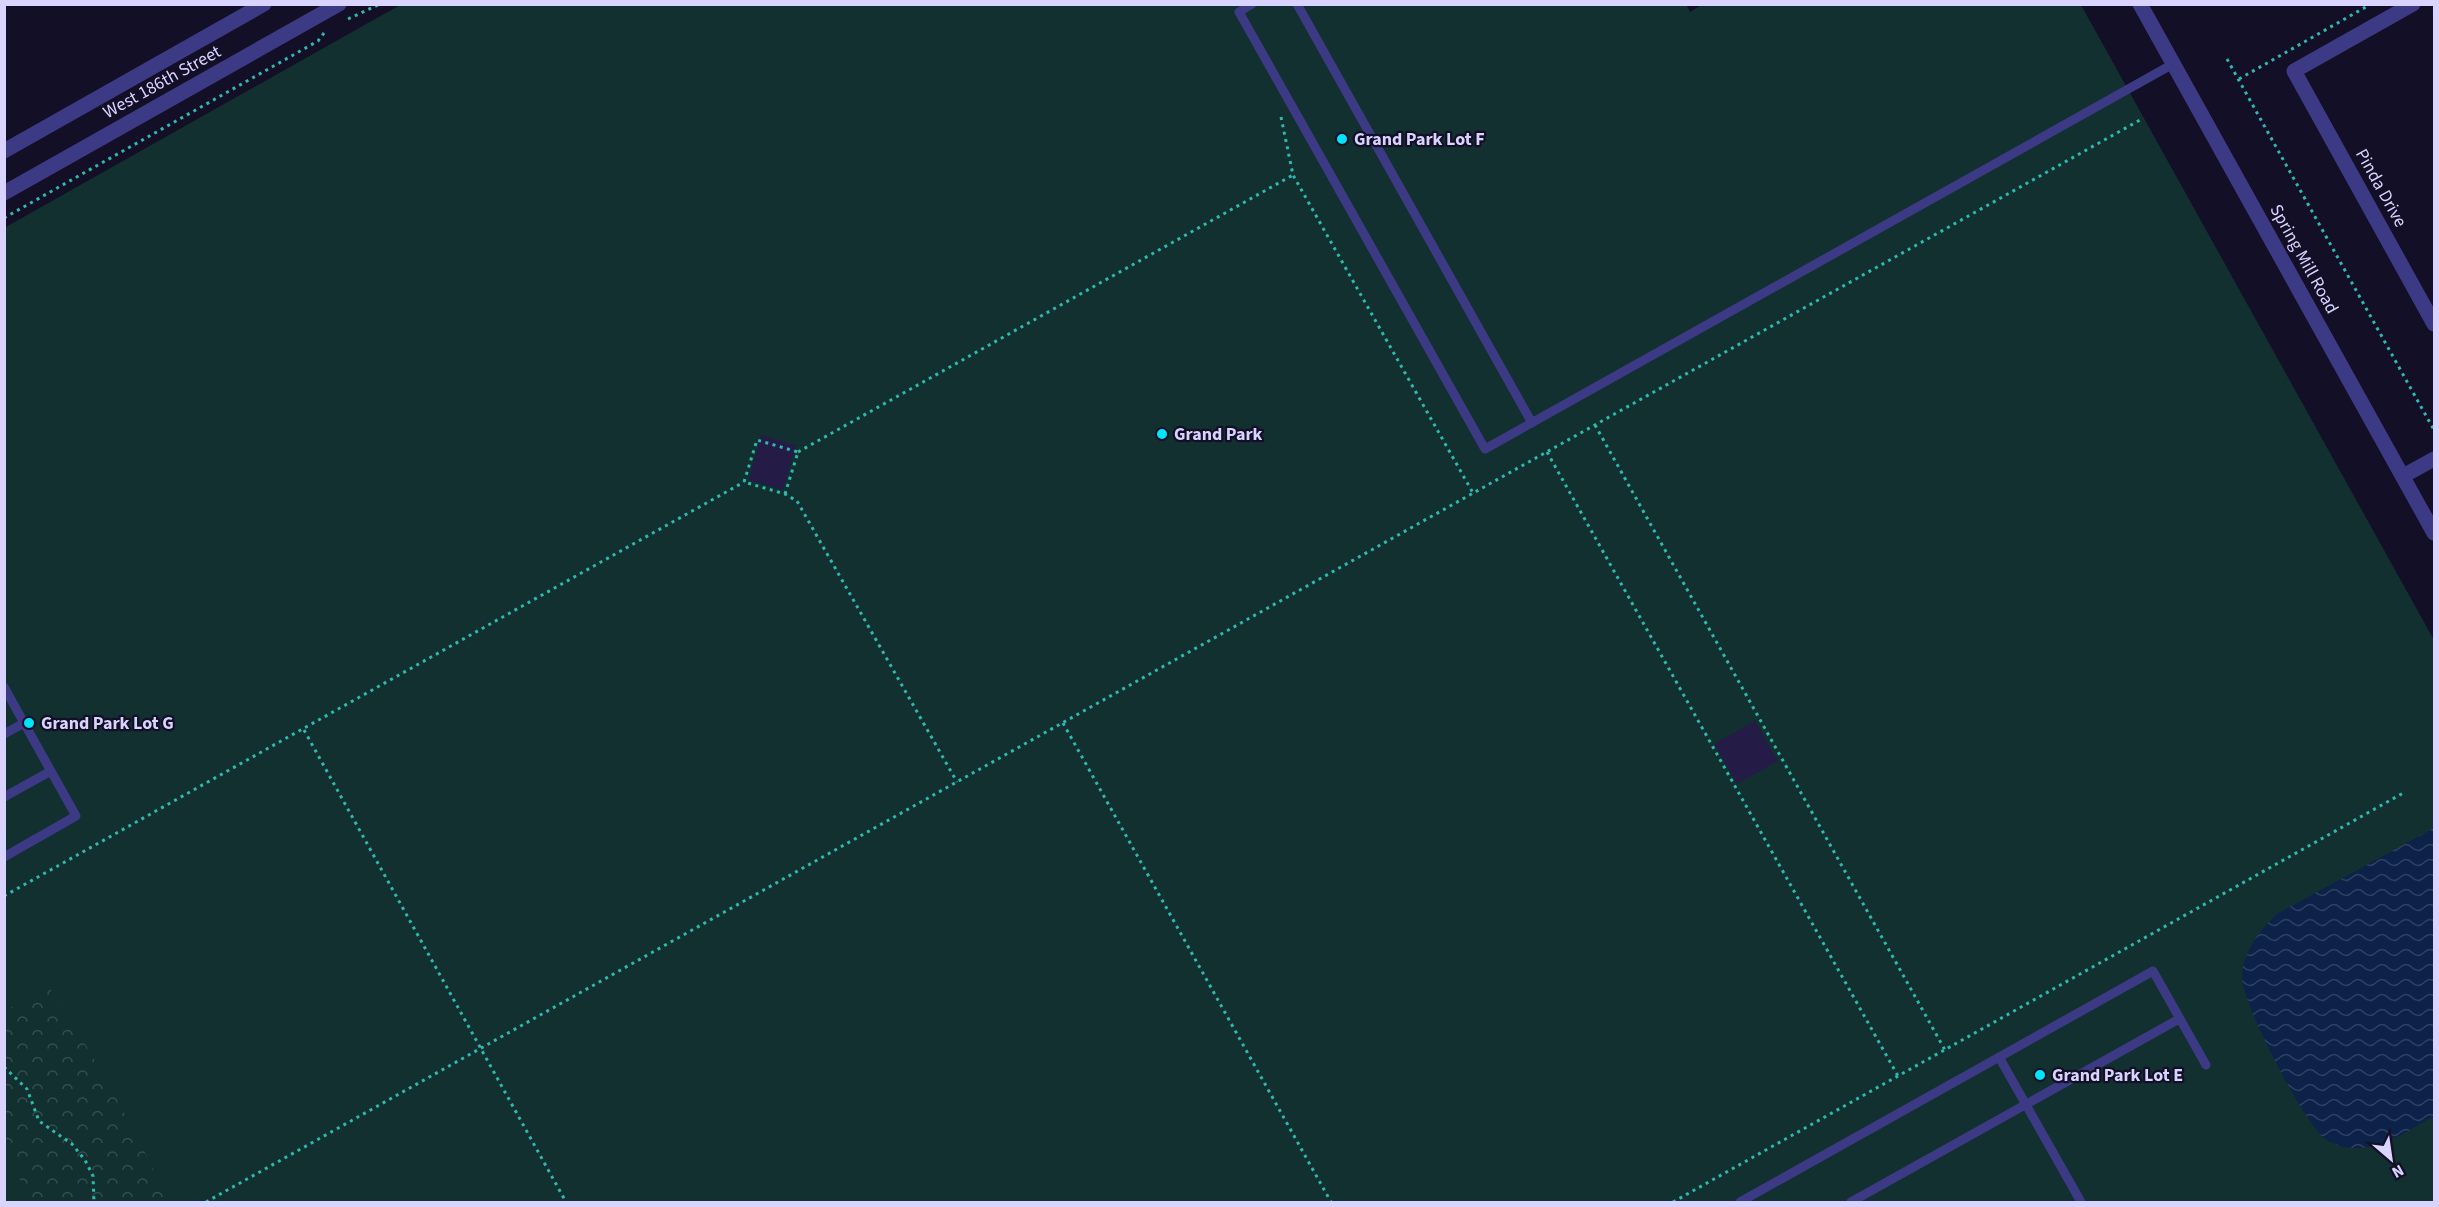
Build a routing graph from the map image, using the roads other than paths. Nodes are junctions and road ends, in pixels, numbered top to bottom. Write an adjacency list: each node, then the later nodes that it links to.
1 (264, 4): 9 (street, West 186th Street)
2 (339, 4): 10 (street, West 186th Street)
3 (1252, 4): 7 (lane)
4 (1297, 4): 12 (lane)
5 (2140, 4): 8 (street, Spring Mill Road)
6 (2413, 4): 11 (street, Pinda Drive)
7 (1237, 8): 12 (lane)
8 (2173, 64): 12 (lane); 14 (street, Spring Mill Road)
9 (4, 151)
10 (4, 193)
11 (2434, 324)
12 (1533, 423)
13 (2434, 459): 14 (street)
14 (2403, 476): 15 (street, Spring Mill Road)
15 (2434, 533)
16 (4, 687): 17 (lane)
17 (24, 723): 18 (lane); 19 (lane)
18 (4, 734)
19 (51, 771): 20 (lane); 21 (lane)
20 (4, 797)
21 (4, 857)
22 (2179, 1019): 23 (lane); 24 (lane); 25 (lane)
23 (1999, 1057): 25 (lane); 26 (lane)
24 (2206, 1065)
25 (2026, 1105): 27 (lane); 28 (lane)
26 (1740, 1203)
27 (1851, 1203)
28 (2081, 1203)

